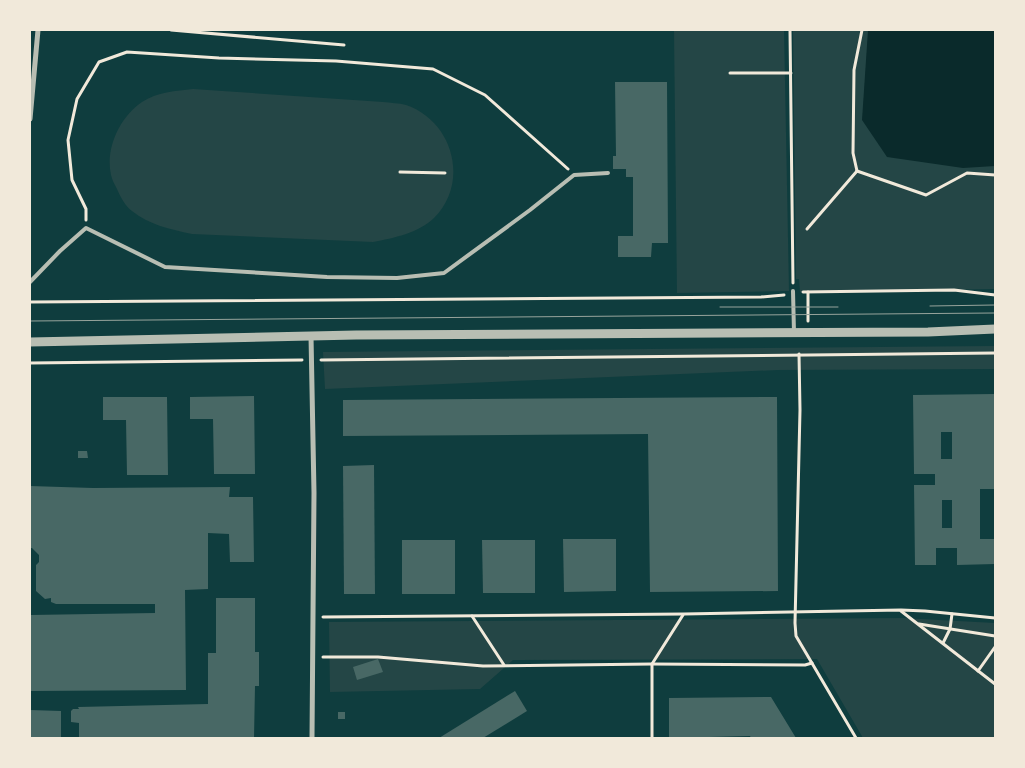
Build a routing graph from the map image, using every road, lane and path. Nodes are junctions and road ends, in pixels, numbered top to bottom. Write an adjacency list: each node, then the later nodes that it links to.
1 (38, 30): 8 (street)
2 (171, 30): 5 (path)
3 (790, 30): 7 (path)
4 (862, 30): 9 (path)
5 (344, 45)
6 (730, 73): 7 (path)
7 (791, 73): 18 (path)
8 (30, 119)
9 (857, 171): 14 (path); 16 (path)
10 (400, 172): 11 (path)
11 (445, 173)
12 (608, 173): 13 (lane)
13 (574, 175): 15 (lane); 15 (path)
14 (995, 175)
15 (86, 228): 17 (lane)
16 (807, 229)
17 (30, 282)
18 (794, 292): 19 (path); 21 (path); 23 (lane)
19 (808, 292): 20 (path); 24 (path)
20 (995, 295)
21 (30, 302)
22 (995, 329): 24 (street)
23 (794, 333): 24 (street); 25 (street)
24 (809, 333)
25 (311, 336): 26 (street); 30 (street)
26 (30, 342)
27 (995, 353): 28 (path)
28 (799, 354): 30 (path); 33 (path)
29 (288, 359): 31 (path)
30 (312, 360): 37 (street)
31 (30, 363)
32 (901, 610): 33 (path); 35 (path); 39 (path)
33 (796, 613): 34 (path); 45 (path)
34 (684, 614): 36 (path); 46 (path)
35 (952, 614): 38 (path); 40 (path)
36 (472, 616): 37 (path); 47 (path)
37 (312, 618): 44 (street)
38 (995, 618)
39 (919, 624): 40 (path); 42 (path)
40 (950, 629): 41 (path); 42 (path)
41 (995, 636)
42 (943, 644): 48 (path)
43 (995, 647): 48 (path)
44 (312, 658): 47 (path); 50 (street)
45 (812, 663): 46 (path); 52 (path)
46 (652, 664): 47 (path); 51 (path)
47 (505, 665)
48 (978, 671): 49 (path)
49 (995, 684)
50 (312, 738)
51 (652, 738)
52 (856, 738)

